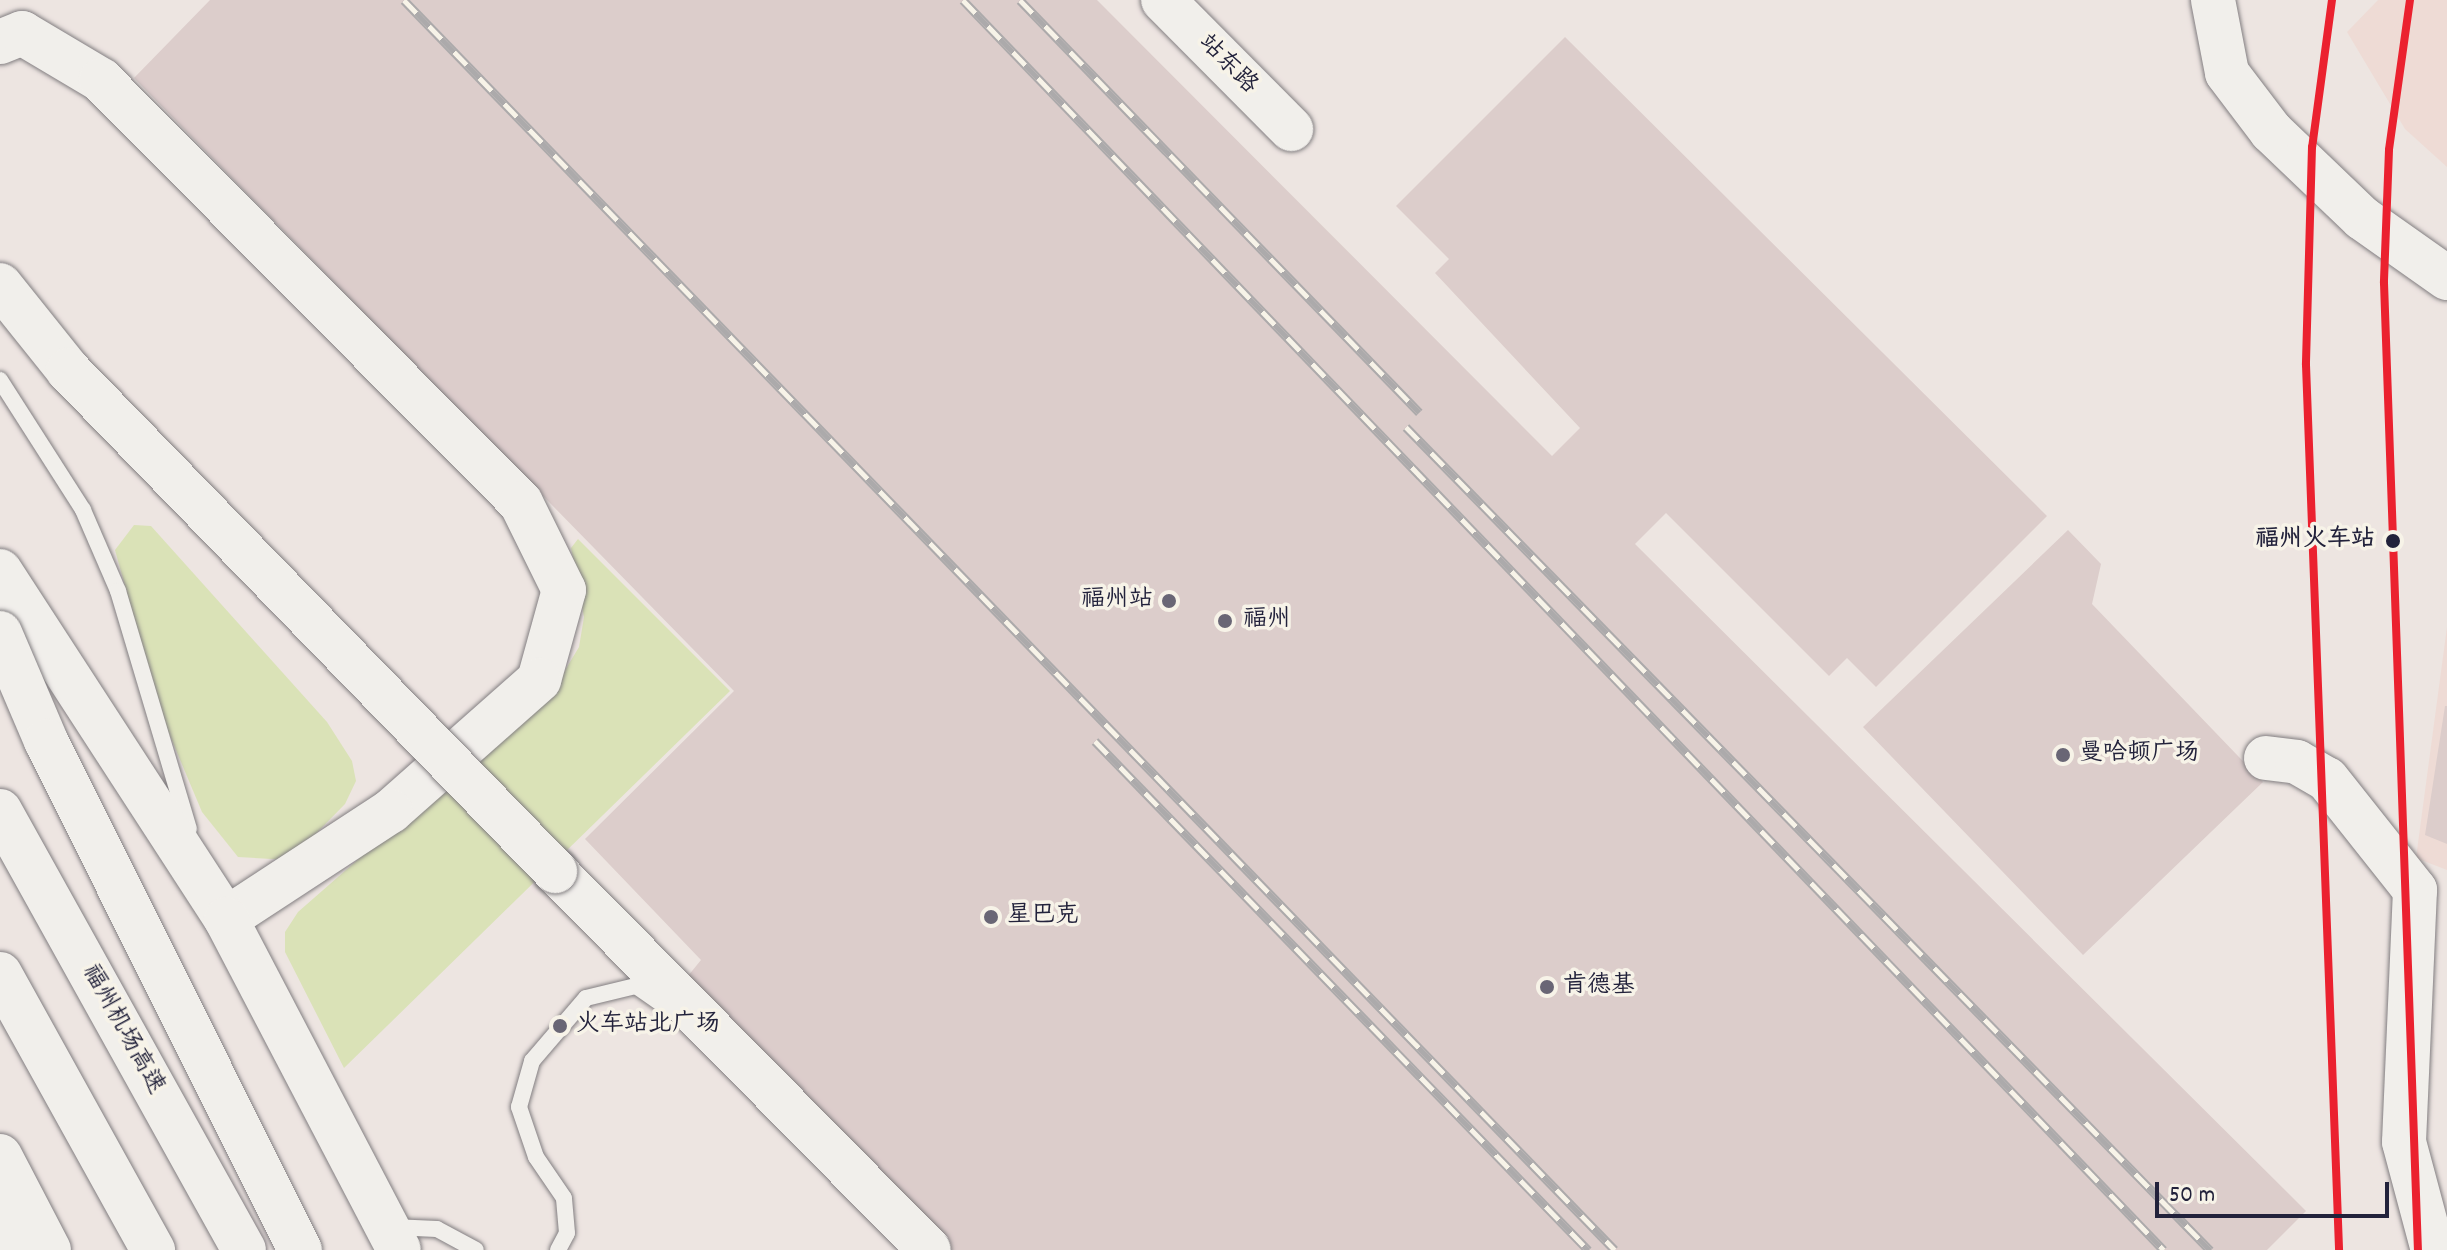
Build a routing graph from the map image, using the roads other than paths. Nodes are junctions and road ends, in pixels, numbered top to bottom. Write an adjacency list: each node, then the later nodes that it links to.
1 (1163, 0): 4 (main road, 站东路)
2 (2213, 0): 5 (main road)
3 (0, 42): 15 (main road)
4 (1291, 129)
5 (2447, 278)
6 (0, 285): 30 (main road, bridge)
7 (0, 380): 15 (lane)
8 (0, 571): 15 (main road)
9 (0, 633): 26 (main road, bridge)
10 (0, 649): 15 (main road)
11 (2266, 758): 13 (main road)
12 (0, 811): 25 (main road, 福州机场高速)
13 (2380, 843): 14 (main road); 31 (main road)
14 (2447, 905)
15 (226, 919): 20 (main road)
16 (0, 974): 17 (main road)
17 (68, 1093): 23 (main road); 24 (main road)
18 (0, 1156): 22 (main road)
19 (0, 1222): 21 (main road)
20 (393, 1239): 27 (lane)
21 (14, 1250)
22 (49, 1250)
23 (137, 1250)
24 (153, 1250)
25 (244, 1250)
26 (300, 1250)
27 (476, 1250)
28 (558, 1250): 29 (lane)
29 (904, 1250)
30 (929, 1250)
31 (2433, 1250)

